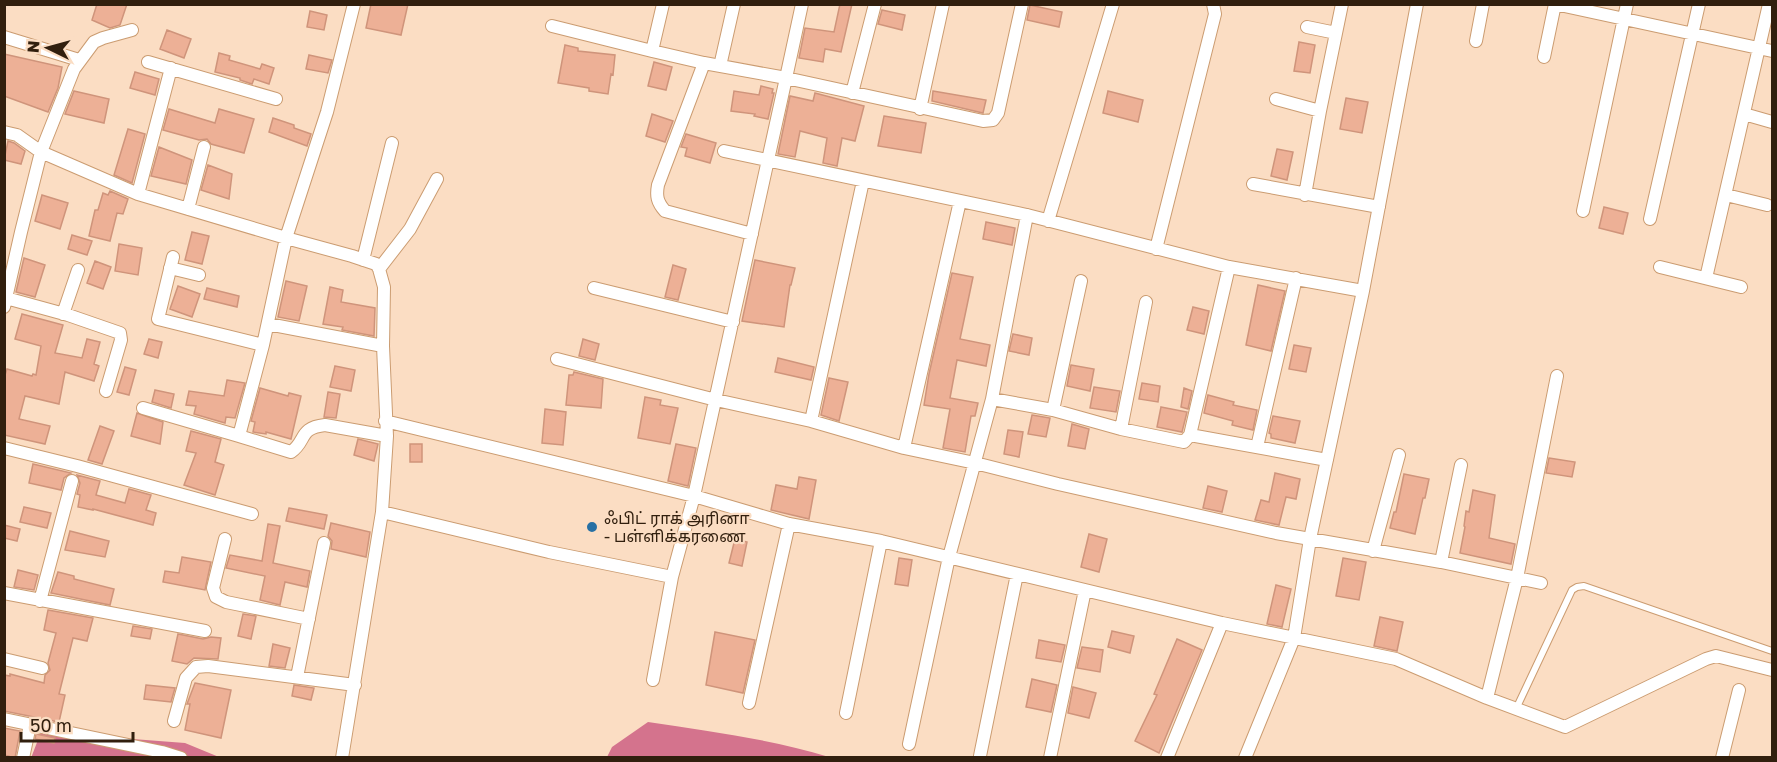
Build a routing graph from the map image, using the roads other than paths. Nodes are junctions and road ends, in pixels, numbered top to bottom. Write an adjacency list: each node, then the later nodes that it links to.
1 (354, 4): 63 (street)
2 (663, 4): 26 (street)
3 (734, 4): 32 (street)
4 (802, 4): 34 (street)
5 (875, 4): 35 (street)
6 (942, 4): 38 (street)
7 (1022, 4): 38 (street)
8 (1113, 4): 61 (street)
9 (1213, 4): 64 (street)
10 (1342, 4): 21 (street)
11 (1417, 4): 56 (street)
12 (1483, 4): 24 (street)
13 (1555, 4): 17 (street); 28 (street)
14 (1627, 4): 17 (street)
15 (1699, 4): 22 (street)
16 (1769, 4): 25 (street)
17 (1623, 20): 22 (street); 58 (street)
18 (552, 26): 26 (street)
19 (1307, 27): 21 (street)
20 (132, 30): 29 (street)
21 (1336, 33): 39 (street)
22 (1693, 33): 25 (street); 60 (street)
23 (4, 37): 29 (street)
24 (1476, 41)
25 (1760, 47): 27 (street); 40 (street)
26 (652, 51): 31 (street)
27 (1773, 51)
28 (1544, 57)
29 (79, 60): 46 (street)
30 (148, 62): 33 (street)
31 (704, 63): 32 (street); 62 (street)
32 (720, 66): 34 (street)
33 (171, 68): 36 (street); 51 (street)
34 (786, 78): 35 (street); 47 (street)
35 (852, 93): 38 (street)
36 (276, 99)
37 (1276, 99): 39 (street)
38 (920, 108)
39 (1320, 111): 52 (street)
40 (1744, 114): 41 (street); 53 (street)
41 (1773, 122)
42 (4, 132): 46 (street)
43 (392, 143): 65 (street)
44 (204, 147): 57 (street)
45 (724, 151): 47 (street)
46 (41, 152): 51 (street); 77 (street)
47 (768, 161): 49 (street); 62 (street)
48 (437, 179): 68 (street)
49 (862, 181): 54 (street); 92 (street)
50 (1253, 184): 52 (street)
51 (138, 194): 57 (street)
52 (1305, 195): 56 (street)
53 (1726, 195): 55 (street); 72 (street)
54 (960, 201): 59 (street); 99 (street)
55 (1767, 205)
56 (1379, 207): 76 (street)
57 (188, 208): 63 (street)
58 (1583, 211)
59 (1027, 215): 61 (street); 87 (street)
60 (1650, 219)
61 (1048, 220): 64 (street)
62 (752, 234): 80 (street)
63 (286, 238): 65 (street); 81 (street)
64 (1156, 249): 66 (street)
65 (363, 260): 68 (street)
66 (1229, 267): 71 (street); 94 (street)
67 (1660, 267): 72 (street)
68 (380, 269): 83 (street)
69 (78, 270): 79 (street)
70 (199, 275): 82 (street)
71 (1296, 278): 76 (street); 97 (street)
72 (1706, 278): 74 (street)
73 (1081, 282): 90 (street)
74 (1741, 287)
75 (594, 288): 80 (street)
76 (1363, 291): 101 (street)
77 (5, 302): 79 (street)
78 (1146, 302): 93 (street)
79 (63, 314): 86 (street)
80 (733, 322): 88 (street)
81 (268, 324): 82 (street); 83 (street)
82 (263, 345): 95 (street)
83 (382, 346): 91 (street)
84 (557, 359): 88 (street)
85 (1557, 376): 118 (street)
86 (106, 391)
87 (992, 399): 90 (street); 102 (street)
88 (716, 400): 92 (street); 105 (street)
89 (143, 408): 95 (street)
90 (1053, 410): 93 (street)
91 (386, 421): 96 (street); 105 (street)
92 (811, 421): 99 (street)
93 (1120, 429): 94 (street)
94 (1190, 435): 97 (street)
95 (239, 436): 96 (street)
96 (387, 436): 106 (street)
97 (1257, 447): 101 (street)
98 (4, 448): 107 (street)
99 (904, 448): 102 (street)
100 (1399, 455): 113 (street)
101 (1327, 460): 110 (street)
102 (975, 463): 110 (street); 114 (street)
103 (1461, 465): 115 (street)
104 (72, 481): 122 (street)
105 (694, 496): 108 (street); 117 (street)
106 (382, 512): 117 (street); 133 (street)
107 (252, 514)
108 (789, 524): 111 (street); 136 (street)
109 (225, 539): 123 (street)
110 (1310, 539): 113 (street); 126 (street)
111 (881, 541): 114 (street); 138 (street)
112 (324, 543): 123 (street)
113 (1373, 551): 115 (street)
114 (949, 557): 116 (street); 142 (street)
115 (1441, 562): 118 (street)
116 (1017, 574): 120 (street); 143 (street)
117 (672, 577): 132 (street)
118 (1517, 578): 119 (street); 135 (street)
119 (1541, 583)
120 (1085, 590): 124 (street); 147 (street)
121 (4, 593): 122 (street)
122 (40, 601): 125 (street)
123 (309, 619): 131 (street)
124 (1222, 623): 126 (street); 148 (street)
125 (205, 631)
126 (1294, 638): 135 (street); 149 (street)
127 (1773, 651): 137 (lane)
128 (4, 659): 129 (street)
129 (42, 668)
130 (1773, 670): 137 (street)
131 (297, 678): 133 (street); 140 (street)
132 (653, 680)
133 (355, 685): 146 (street)
134 (1739, 690): 150 (street)
135 (1487, 698): 137 (street)
136 (748, 703)
137 (1516, 709)
138 (846, 713)
139 (4, 718): 141 (street)
140 (174, 721)
141 (30, 724): 144 (street); 145 (street)
142 (909, 744)
143 (980, 756)
144 (23, 758)
145 (181, 758)
146 (342, 758)
147 (1050, 758)
148 (1167, 758)
149 (1245, 758)
150 (1722, 758)

